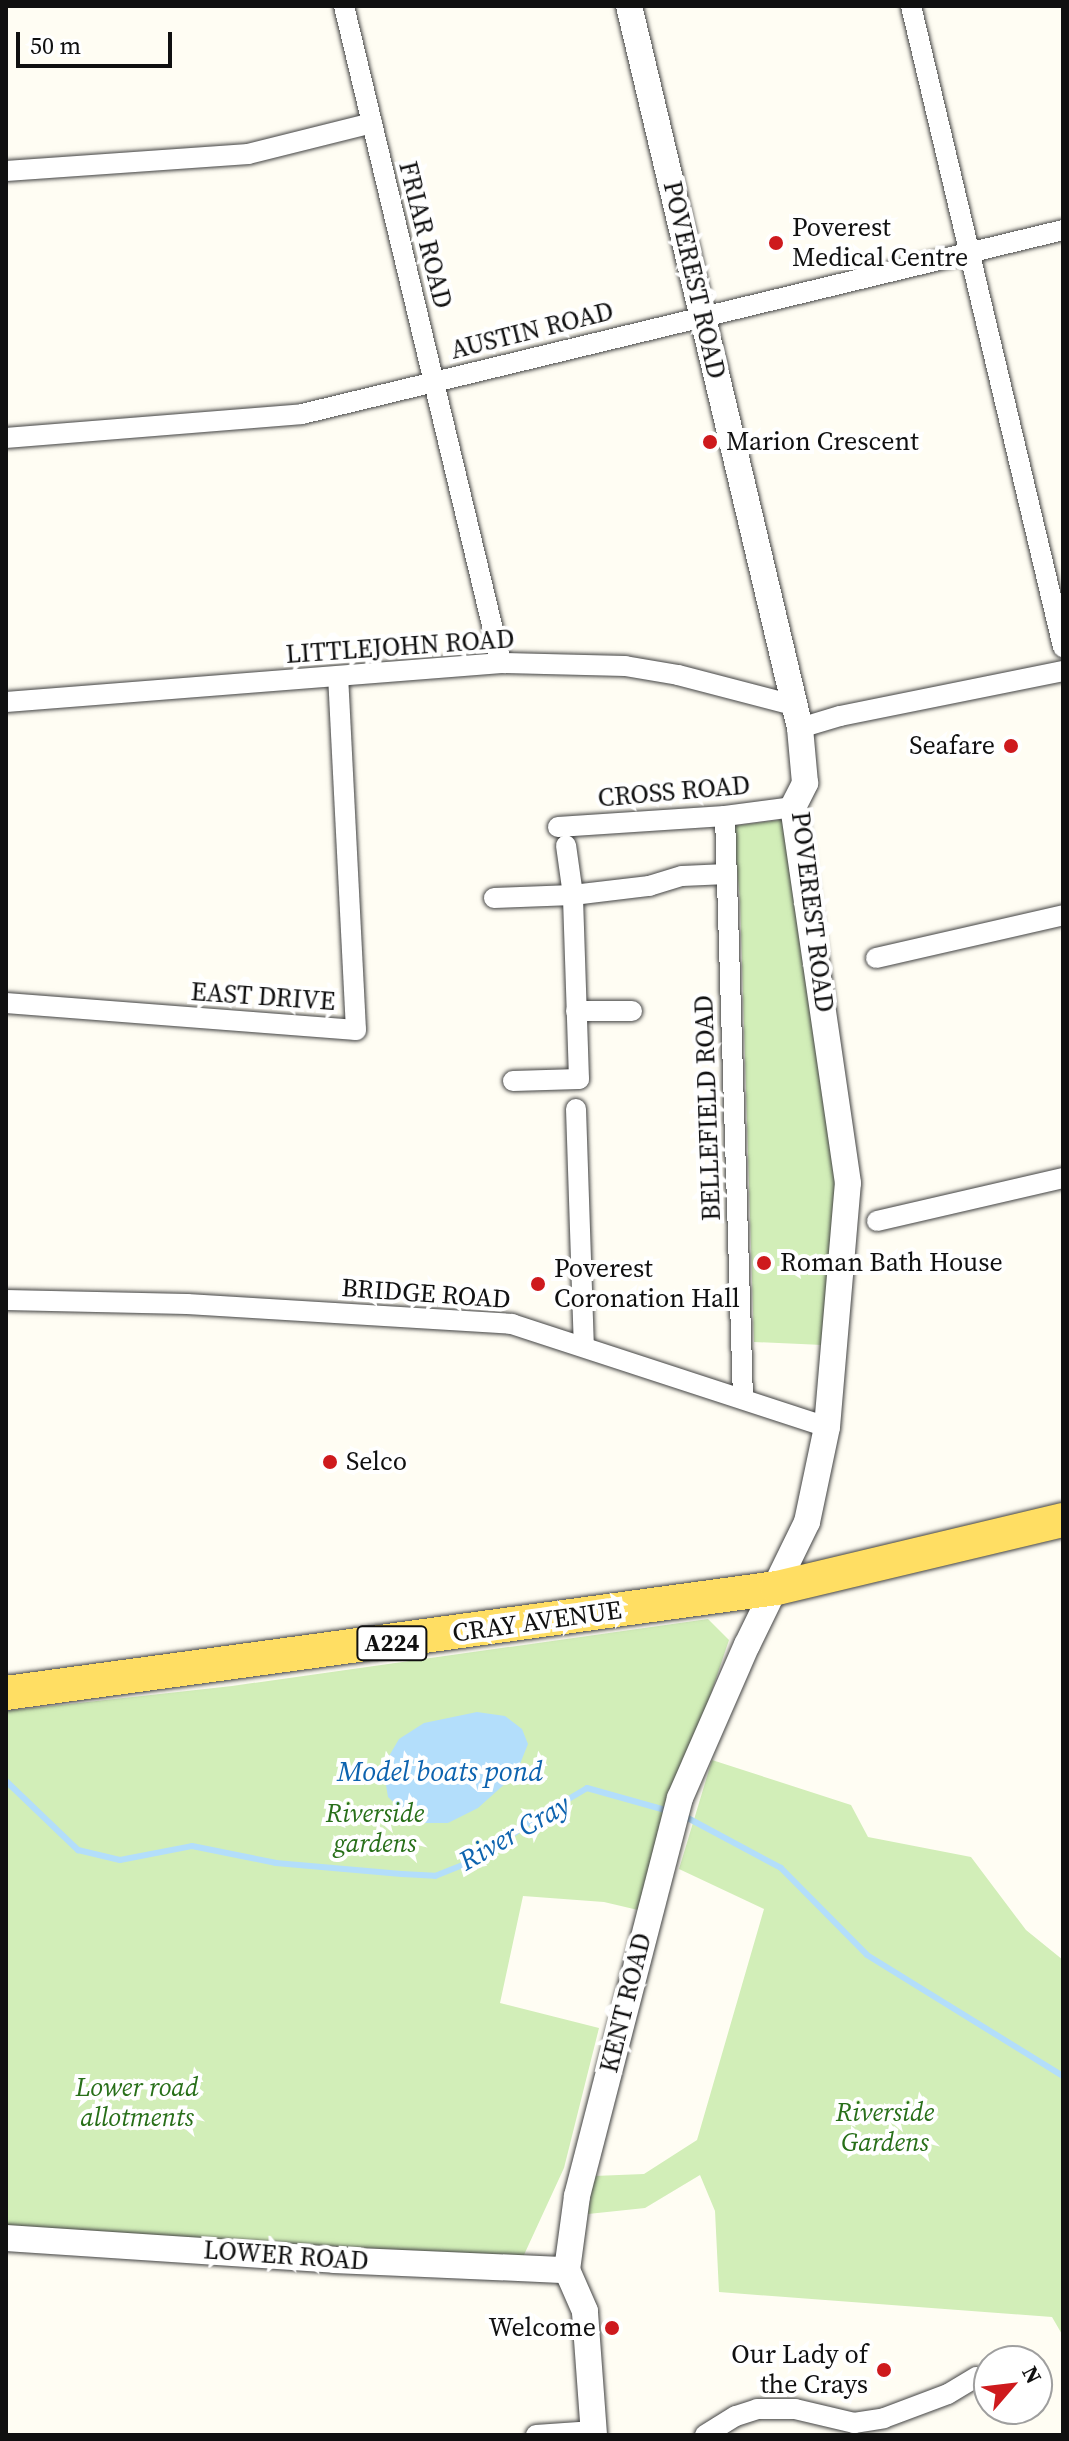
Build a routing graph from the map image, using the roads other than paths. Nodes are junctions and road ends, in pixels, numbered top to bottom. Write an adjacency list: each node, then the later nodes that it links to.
1 (344, 6): 4 (street, FRIAR ROAD)
2 (629, 6): 8 (street, POVEREST ROAD)
3 (911, 6): 7 (street)
4 (372, 123): 5 (street); 9 (street, FRIAR ROAD)
5 (6, 171)
6 (1063, 230): 7 (street, AUSTIN ROAD)
7 (970, 252): 8 (street, AUSTIN ROAD); 11 (street)
8 (702, 315): 9 (street, AUSTIN ROAD); 16 (street, POVEREST ROAD)
9 (434, 382): 10 (street, AUSTIN ROAD); 12 (street, FRIAR ROAD)
10 (6, 438)
11 (1063, 647)
12 (501, 663): 14 (street, LITTLEJOHN ROAD); 16 (street, LITTLEJOHN ROAD)
13 (1063, 671): 16 (street)
14 (338, 678): 15 (street, LITTLEJOHN ROAD); 24 (street, EAST DRIVE)
15 (6, 702)
16 (796, 716): 17 (street, POVEREST ROAD)
17 (793, 807): 18 (street, CROSS ROAD); 34 (street, POVEREST ROAD)
18 (725, 816): 19 (street, BELLEFIELD ROAD); 20 (street, CROSS ROAD)
19 (727, 874): 20 (street); 33 (street, BELLEFIELD ROAD)
20 (573, 895): 21 (street); 25 (street)
21 (494, 898)
22 (1063, 915): 23 (street)
23 (876, 958)
24 (6, 1003)
25 (576, 1011): 26 (street); 27 (street)
26 (632, 1011)
27 (513, 1081)
28 (576, 1109): 32 (street)
29 (1063, 1178): 30 (street)
30 (877, 1221)
31 (6, 1300): 32 (street, BRIDGE ROAD)
32 (584, 1347): 33 (street, BRIDGE ROAD)
33 (743, 1399): 34 (street, BRIDGE ROAD)
34 (827, 1427): 36 (street, POVEREST ROAD)
35 (1063, 1520): 36 (main road, CRAY AVENUE / A224)
36 (777, 1588): 37 (main road, CRAY AVENUE / A224); 39 (street, KENT ROAD)
37 (6, 1693)
38 (6, 2238): 39 (street, LOWER ROAD)
39 (567, 2270): 41 (street)
40 (973, 2379): 43 (street)
41 (594, 2433): 42 (street)
42 (536, 2435)
43 (705, 2435)

